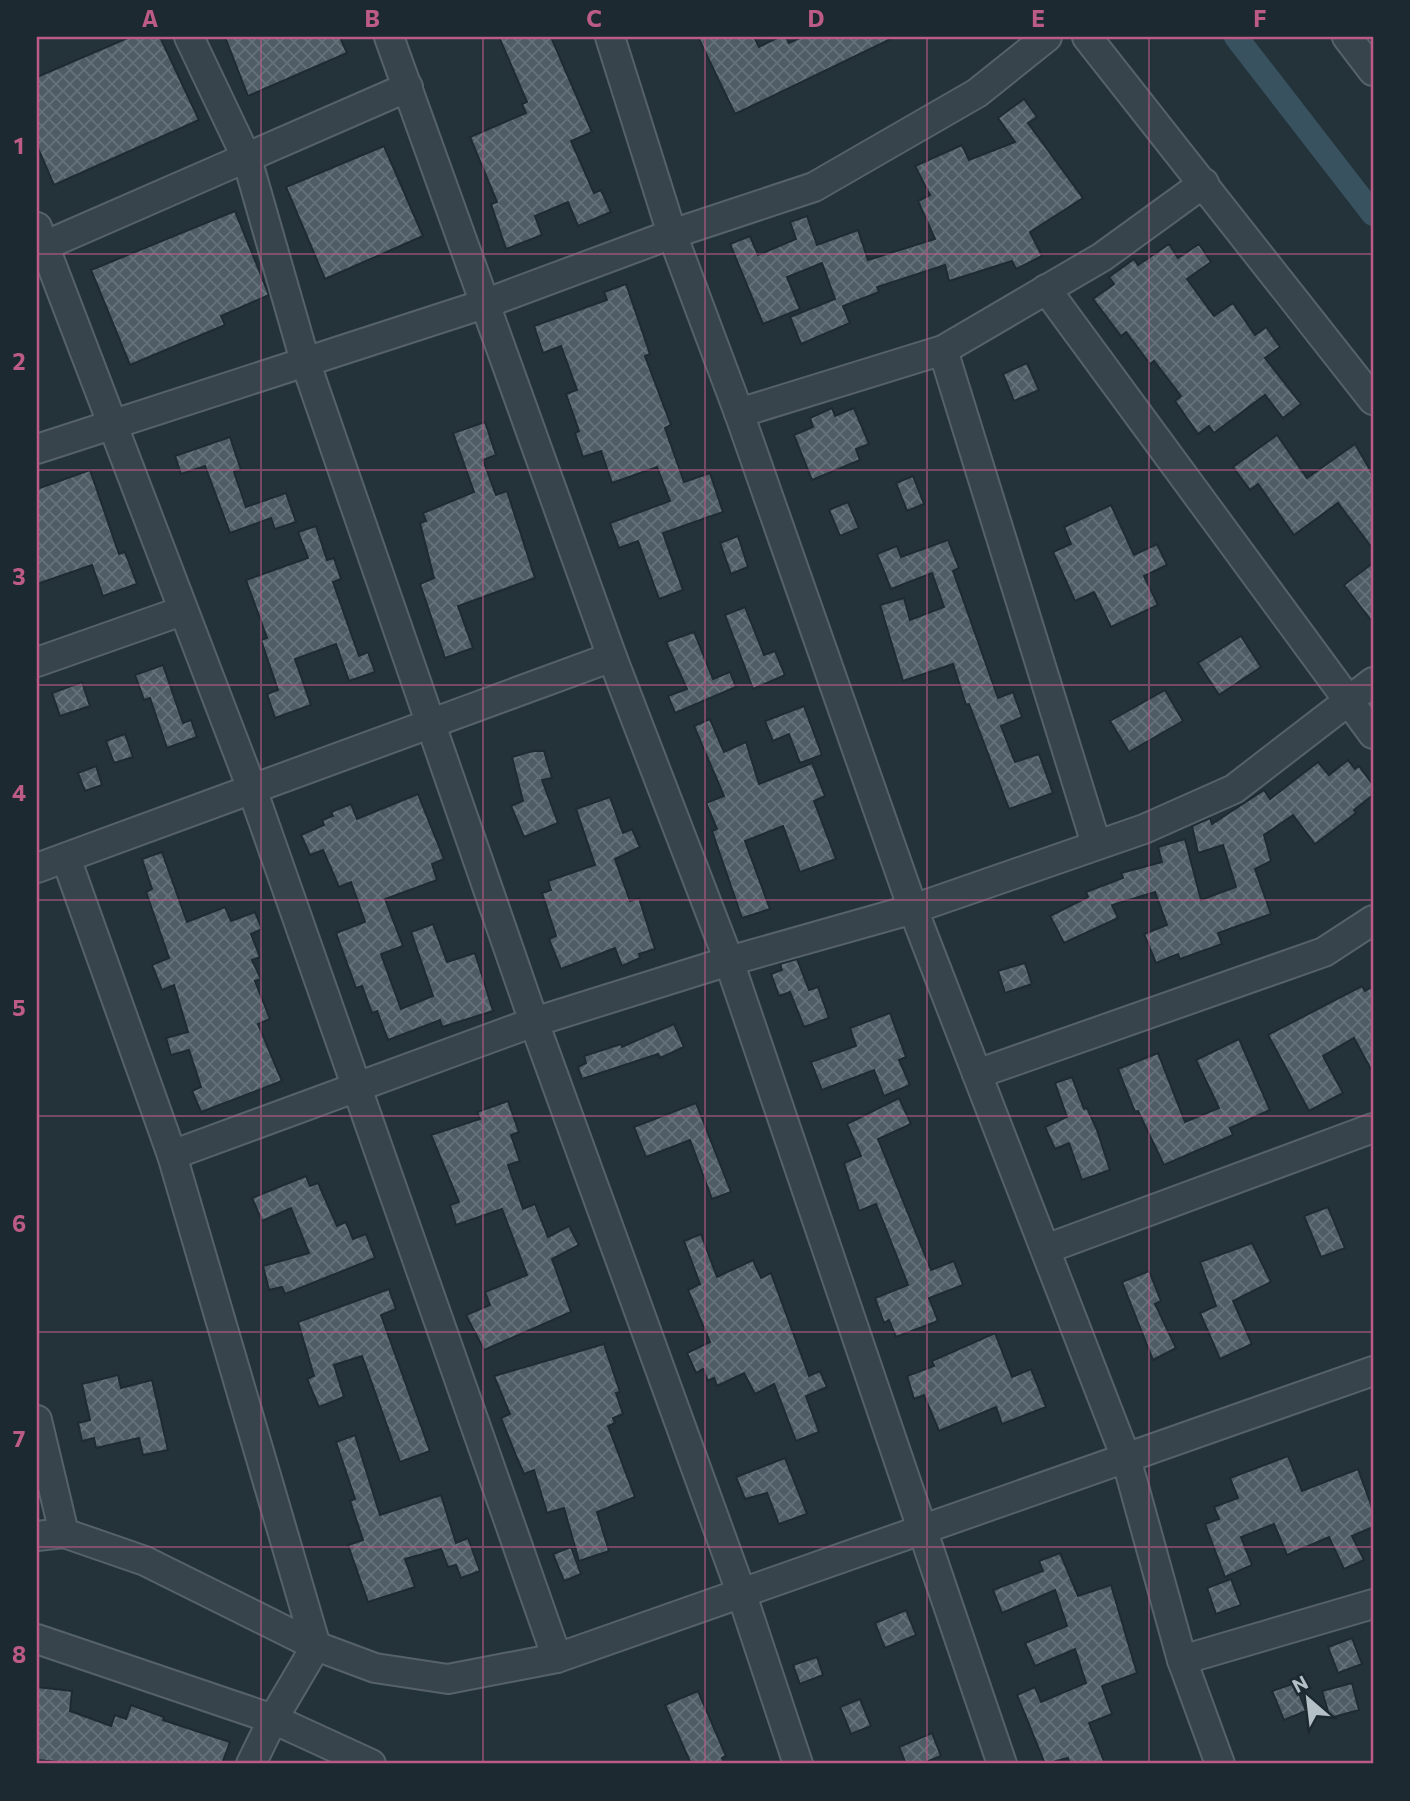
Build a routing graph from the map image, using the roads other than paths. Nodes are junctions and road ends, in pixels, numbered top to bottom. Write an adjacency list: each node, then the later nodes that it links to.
1 (189, 37): 9 (street)
2 (389, 37): 8 (street)
3 (610, 37): 11 (street)
4 (1046, 37): 11 (street)
5 (1087, 37): 10 (street)
6 (1347, 37): 7 (street)
7 (1372, 66)
8 (408, 87): 9 (street); 14 (street)
9 (247, 159): 12 (street); 16 (street)
10 (1204, 183): 13 (street); 17 (street)
11 (672, 234): 14 (street); 18 (street)
12 (40, 236): 19 (street)
13 (1046, 289): 15 (street); 25 (street)
14 (484, 304): 16 (street); 22 (street)
15 (943, 350): 18 (street); 29 (street)
16 (305, 361): 19 (street); 26 (street)
17 (1373, 400)
18 (739, 413): 32 (street)
19 (113, 422): 20 (street); 21 (street)
20 (37, 449)
21 (182, 611): 23 (street); 28 (street)
22 (612, 657): 26 (street); 34 (street)
23 (37, 662)
24 (1373, 682): 25 (street)
25 (1348, 703): 27 (street); 29 (street)
26 (431, 723): 28 (street); 35 (street)
27 (1373, 734)
28 (252, 789): 30 (street); 37 (street)
29 (1096, 844): 32 (street)
30 (66, 858): 31 (street); 39 (street)
31 (37, 868)
32 (913, 909): 34 (street); 36 (street)
33 (1373, 920): 36 (street)
34 (729, 961): 35 (street); 44 (street)
35 (534, 1023): 37 (street); 46 (street)
36 (977, 1074): 40 (street)
37 (355, 1089): 39 (street); 50 (street)
38 (1373, 1128): 40 (street)
39 (172, 1154): 49 (street)
40 (1046, 1249): 43 (street)
41 (1373, 1371): 43 (street)
42 (37, 1420): 45 (street)
43 (1125, 1458): 44 (street); 51 (street)
44 (921, 1528): 46 (street); 56 (street)
45 (50, 1535): 49 (street)
46 (741, 1592): 50 (street); 55 (street)
47 (1371, 1610): 51 (street)
48 (37, 1639): 52 (street)
49 (316, 1646): 50 (street); 52 (street)
50 (557, 1658)
51 (1182, 1660): 57 (street)
52 (273, 1719): 53 (street); 54 (street)
53 (251, 1764)
54 (371, 1764)
55 (798, 1764)
56 (1002, 1764)
57 (1220, 1764)

